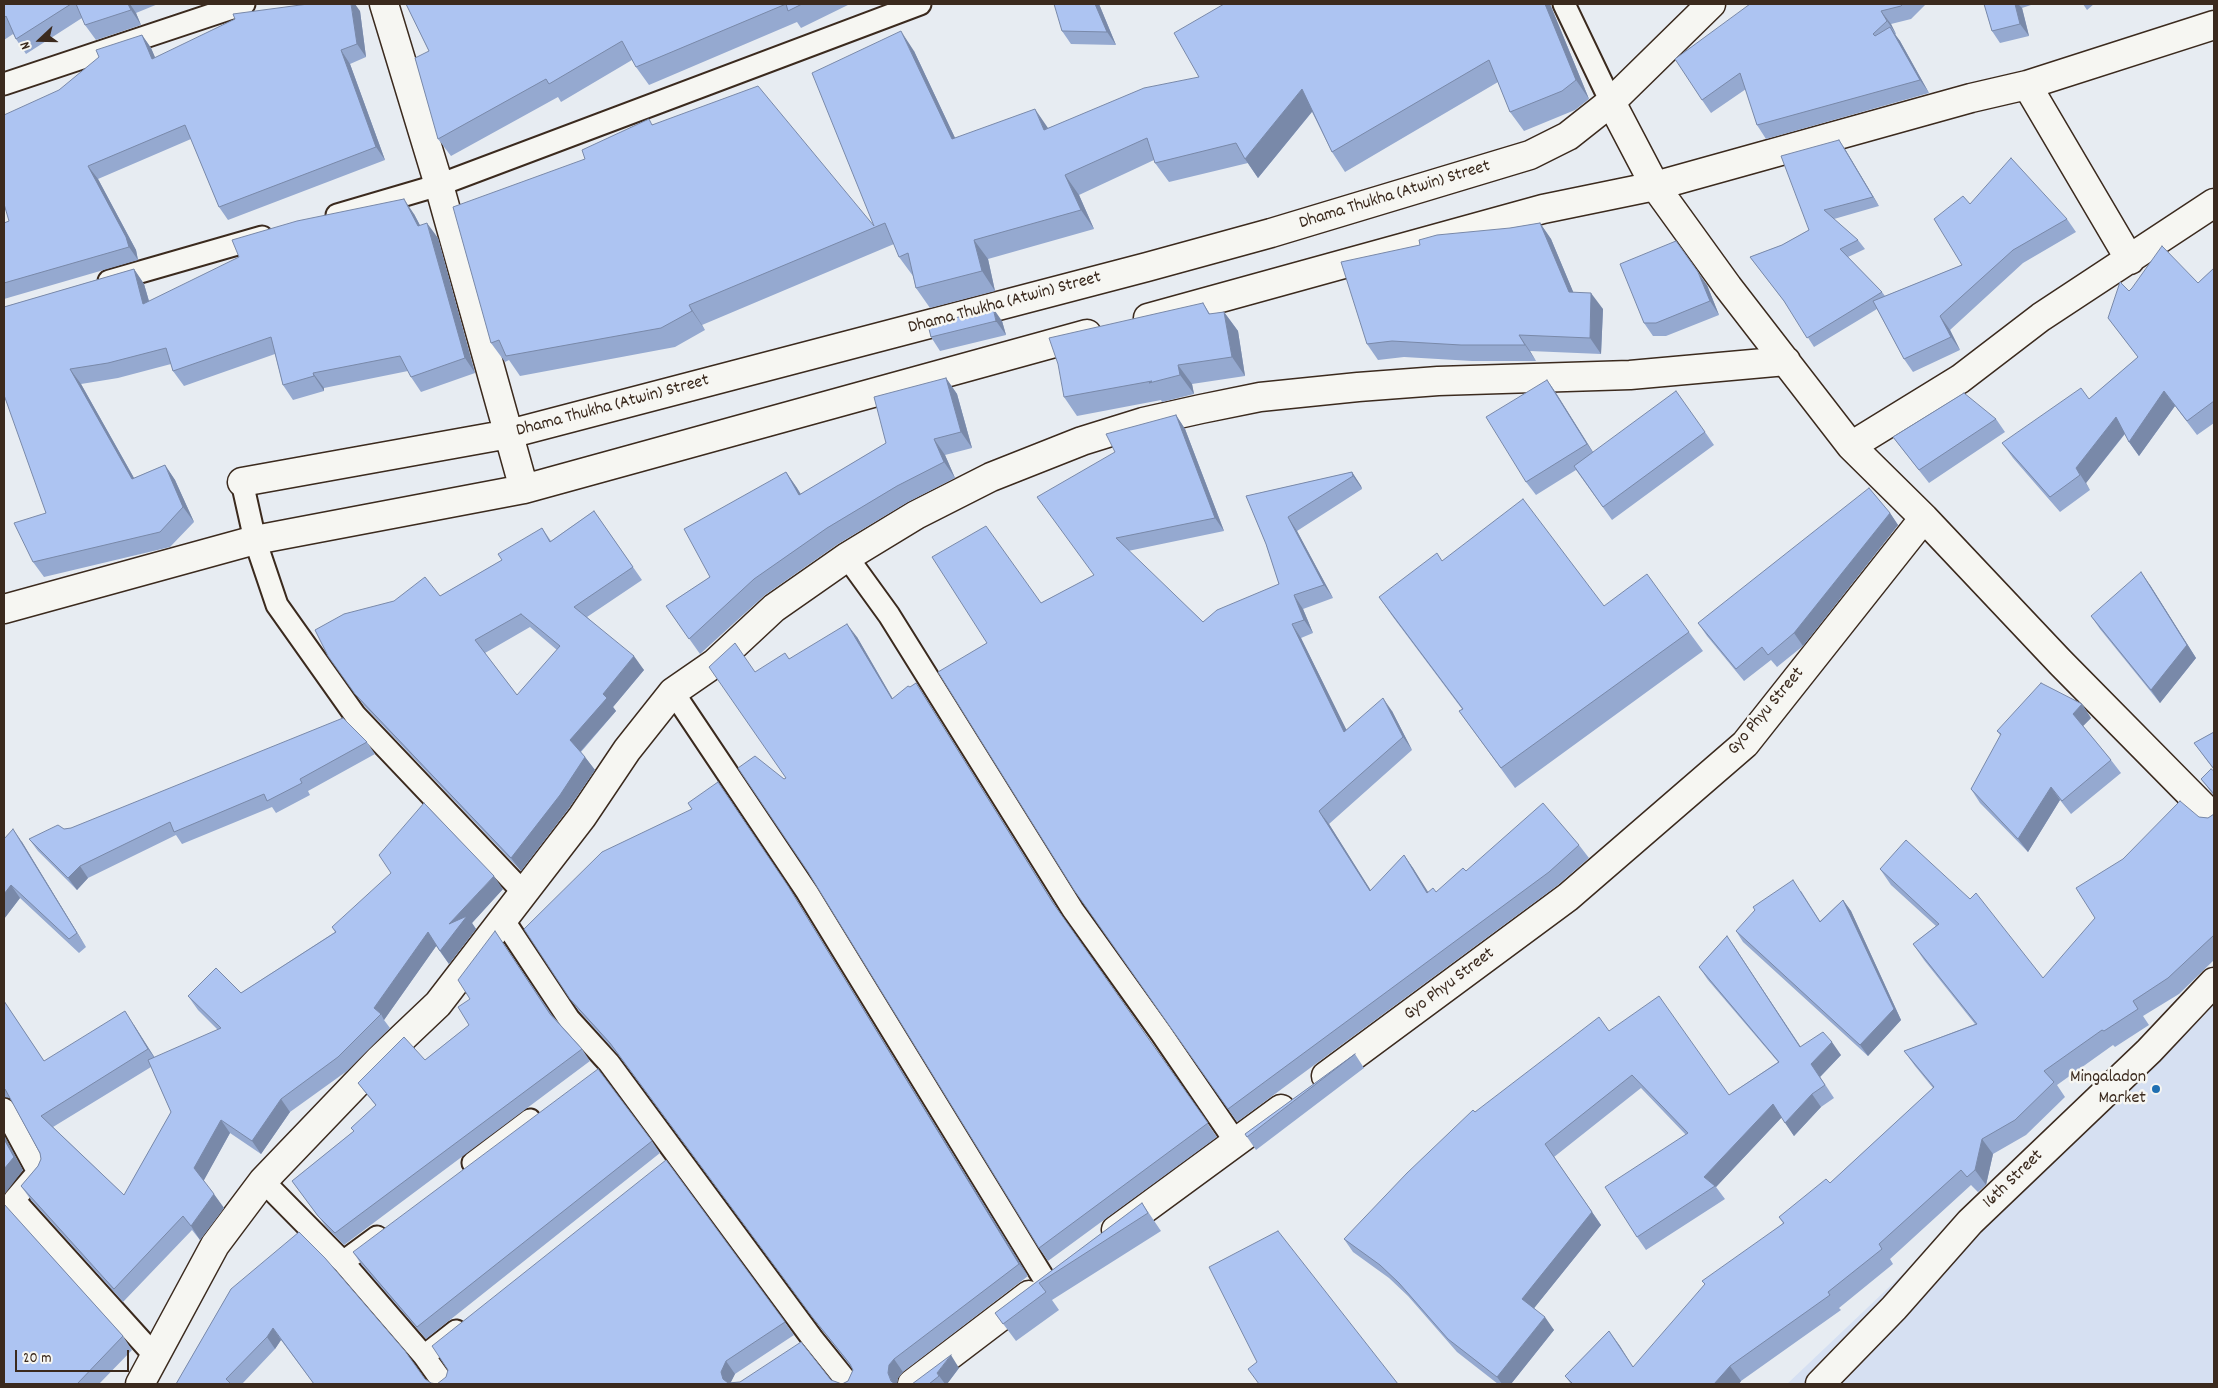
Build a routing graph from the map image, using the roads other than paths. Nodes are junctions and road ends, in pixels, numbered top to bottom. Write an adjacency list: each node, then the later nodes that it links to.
1 (244, 4): 7 (lane)
2 (384, 4): 10 (street)
3 (920, 4): 10 (lane)
4 (1564, 4): 9 (lane)
5 (1711, 4): 9 (street, Dhama Thukha (Atwin) Street)
6 (2214, 25): 8 (street)
7 (4, 84)
8 (2027, 85): 11 (street); 15 (street)
9 (1611, 102): 11 (street); 18 (street, Dhama Thukha (Atwin) Street)
10 (439, 186): 13 (lane); 18 (street)
11 (1655, 186): 17 (street); 21 (street)
12 (2214, 203): 15 (street)
13 (316, 221)
14 (278, 232): 16 (lane)
15 (2130, 260): 19 (street)
16 (89, 287)
17 (1786, 361): 19 (street); 24 (street)
18 (509, 434): 20 (street, Dhama Thukha (Atwin) Street); 21 (street)
19 (1851, 446): 22 (street)
20 (242, 482): 23 (lane)
21 (524, 489): 23 (street)
22 (1924, 518): 27 (street); 33 (street, Gyo Phyu Street)
23 (256, 540): 25 (street); 28 (lane)
24 (847, 557): 26 (street); 33 (lane)
25 (4, 609)
26 (673, 692): 28 (street); 39 (lane)
27 (2214, 818)
28 (524, 893): 29 (street)
29 (504, 921): 35 (street); 45 (lane)
30 (2214, 982): 47 (street, 16th Street)
31 (549, 1106): 34 (lane)
32 (4, 1108): 41 (lane)
33 (1235, 1141): 37 (street, Gyo Phyu Street)
34 (460, 1174)
35 (263, 1181): 38 (lane); 41 (street)
36 (392, 1225): 38 (lane)
37 (1094, 1246)
38 (343, 1262): 42 (lane)
39 (1054, 1276): 46 (street)
40 (471, 1319): 42 (lane)
41 (155, 1356): 43 (street)
42 (424, 1356): 44 (lane)
43 (140, 1384)
44 (444, 1384)
45 (849, 1384)
46 (912, 1384)
47 (1820, 1384)

